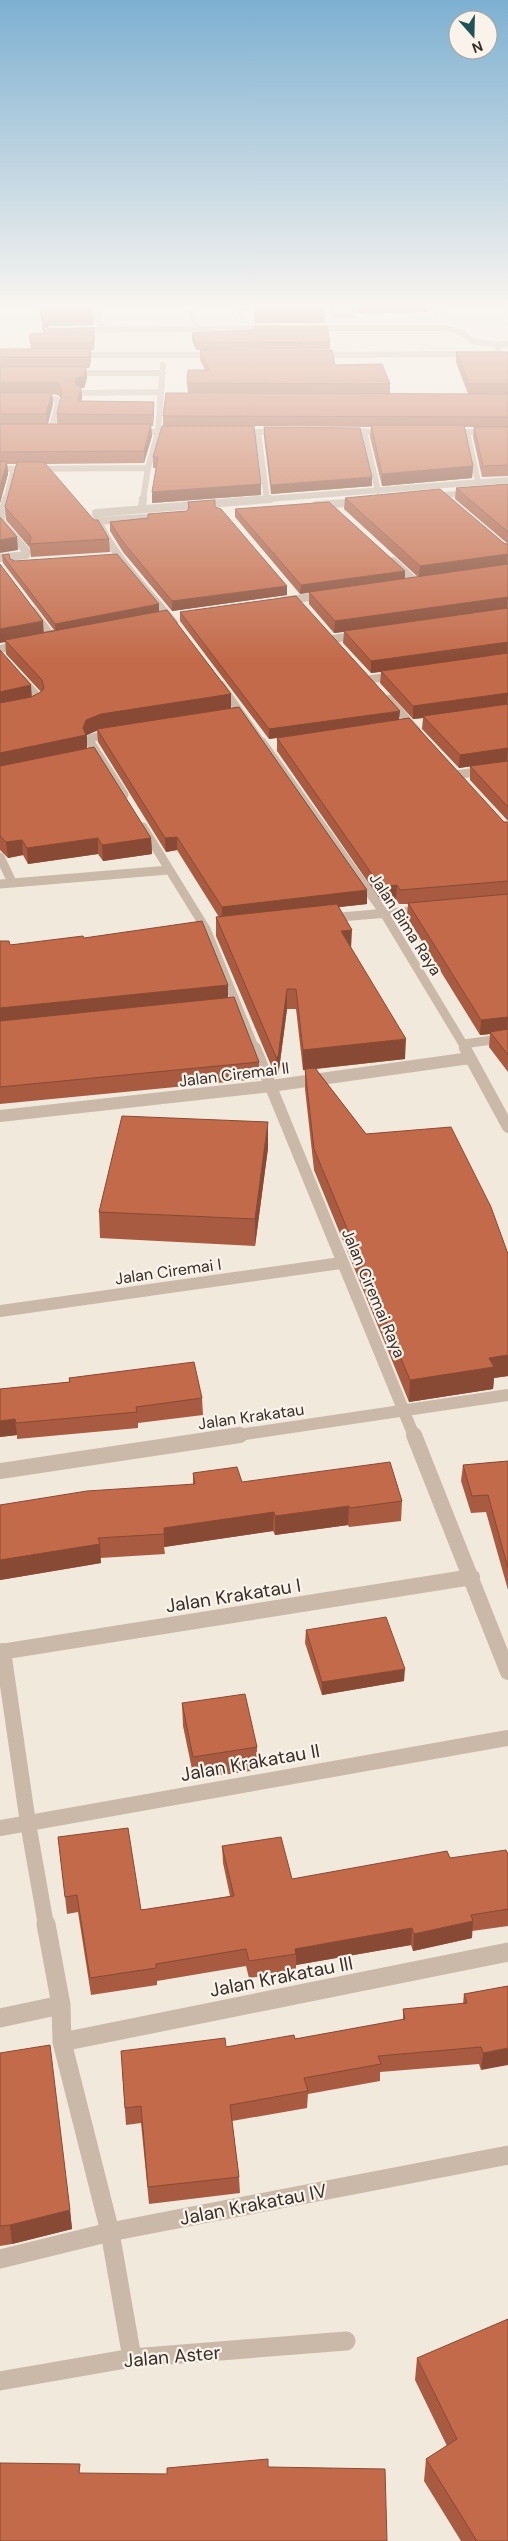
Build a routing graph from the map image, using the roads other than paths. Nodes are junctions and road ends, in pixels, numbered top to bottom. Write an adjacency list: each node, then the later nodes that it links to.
1 (52, 426): 4 (street)
2 (159, 426): 8 (street)
3 (42, 431): 4 (street)
4 (50, 431): 5 (street)
5 (60, 431)
6 (364, 431): 13 (street); 14 (street); 24 (street)
7 (129, 432): 8 (street)
8 (158, 432): 9 (street); 18 (street)
9 (185, 432)
10 (231, 432): 11 (street)
11 (258, 432): 12 (street); 28 (street)
12 (287, 432)
13 (336, 432)
14 (392, 432)
15 (439, 432): 16 (street)
16 (467, 432): 17 (street); 22 (street)
17 (508, 432)
18 (148, 468): 20 (street); 33 (street)
19 (0, 469): 20 (street)
20 (14, 469): 38 (street)
21 (508, 480): 22 (street)
22 (478, 482): 23 (street)
23 (463, 488): 24 (street); 25 (street); 26 (street)
24 (378, 491): 28 (street)
25 (483, 492)
26 (442, 496): 27 (street); 30 (street)
27 (424, 497)
28 (267, 500): 33 (street)
29 (368, 501): 31 (street)
30 (449, 502)
31 (331, 504): 32 (street); 34 (street)
32 (312, 506)
33 (142, 509): 36 (street)
34 (338, 511)
35 (168, 516): 36 (street)
36 (97, 521): 40 (street)
37 (388, 556): 44 (street)
38 (0, 558)
39 (112, 558): 40 (street)
40 (121, 558): 51 (street)
41 (28, 563): 42 (street)
42 (0, 564)
43 (426, 582): 44 (street)
44 (417, 583): 45 (street)
45 (407, 584)
46 (292, 592): 48 (street)
47 (338, 593): 48 (street)
48 (301, 602): 49 (street)
49 (269, 603)
50 (29, 606): 54 (street)
51 (181, 632)
52 (371, 634): 57 (street)
53 (62, 636): 54 (street)
54 (52, 637): 55 (street)
55 (44, 639)
56 (26, 643): 58 (street)
57 (338, 646)
58 (0, 648)
59 (13, 669): 64 (street)
60 (364, 673): 63 (street)
61 (410, 674): 63 (street)
62 (214, 676): 65 (street, Jalan Bima Raya)
63 (377, 686): 68 (street)
64 (0, 712)
65 (242, 713): 66 (street); 78 (street, Jalan Bima Raya)
66 (230, 715)
67 (122, 731): 71 (street)
68 (425, 739)
69 (508, 767): 70 (street)
70 (456, 775)
71 (129, 804)
72 (139, 820): 74 (street, Jalan Ciremai Raya)
73 (0, 857): 75 (street)
74 (169, 870): 75 (street); 83 (street, Jalan Ciremai Raya)
75 (12, 882): 76 (street)
76 (0, 884)
77 (432, 909): 78 (street)
78 (384, 914): 79 (street); 81 (street, Jalan Bima Raya)
79 (314, 920)
80 (508, 1038): 81 (street)
81 (463, 1044): 82 (street, Jalan Bima Raya)
82 (470, 1058): 83 (street, Jalan Ciremai II); 85 (street, Jalan Bima Raya)
83 (270, 1086): 84 (street, Jalan Ciremai II); 86 (street, Jalan Ciremai Raya)
84 (0, 1116)
85 (508, 1127)
86 (342, 1263): 87 (street, Jalan Ciremai I); 89 (street, Jalan Ciremai Raya)
87 (0, 1311)
88 (508, 1395): 89 (street, Jalan Krakatau)
89 (404, 1411): 90 (street, Jalan Krakatau); 91 (street, Jalan Ciremai Raya)
90 (0, 1471)
91 (472, 1577): 92 (street, Jalan Krakatau I); 93 (street, Jalan Ciremai Raya)
92 (1, 1652): 95 (street)
93 (508, 1672)
94 (508, 1738): 95 (street, Jalan Krakatau II)
95 (28, 1823): 96 (street, Jalan Krakatau II); 98 (street)
96 (0, 1828)
97 (508, 1952): 100 (street, Jalan Krakatau III)
98 (61, 2005): 99 (street); 100 (street)
99 (0, 2018)
100 (62, 2042): 102 (street)
101 (508, 2155): 102 (street, Jalan Krakatau IV)
102 (110, 2232): 103 (street, Jalan Krakatau IV); 105 (street)
103 (0, 2258)
104 (346, 2341): 105 (street, Jalan Aster)
105 (132, 2358): 106 (street, Jalan Aster)
106 (0, 2381)

